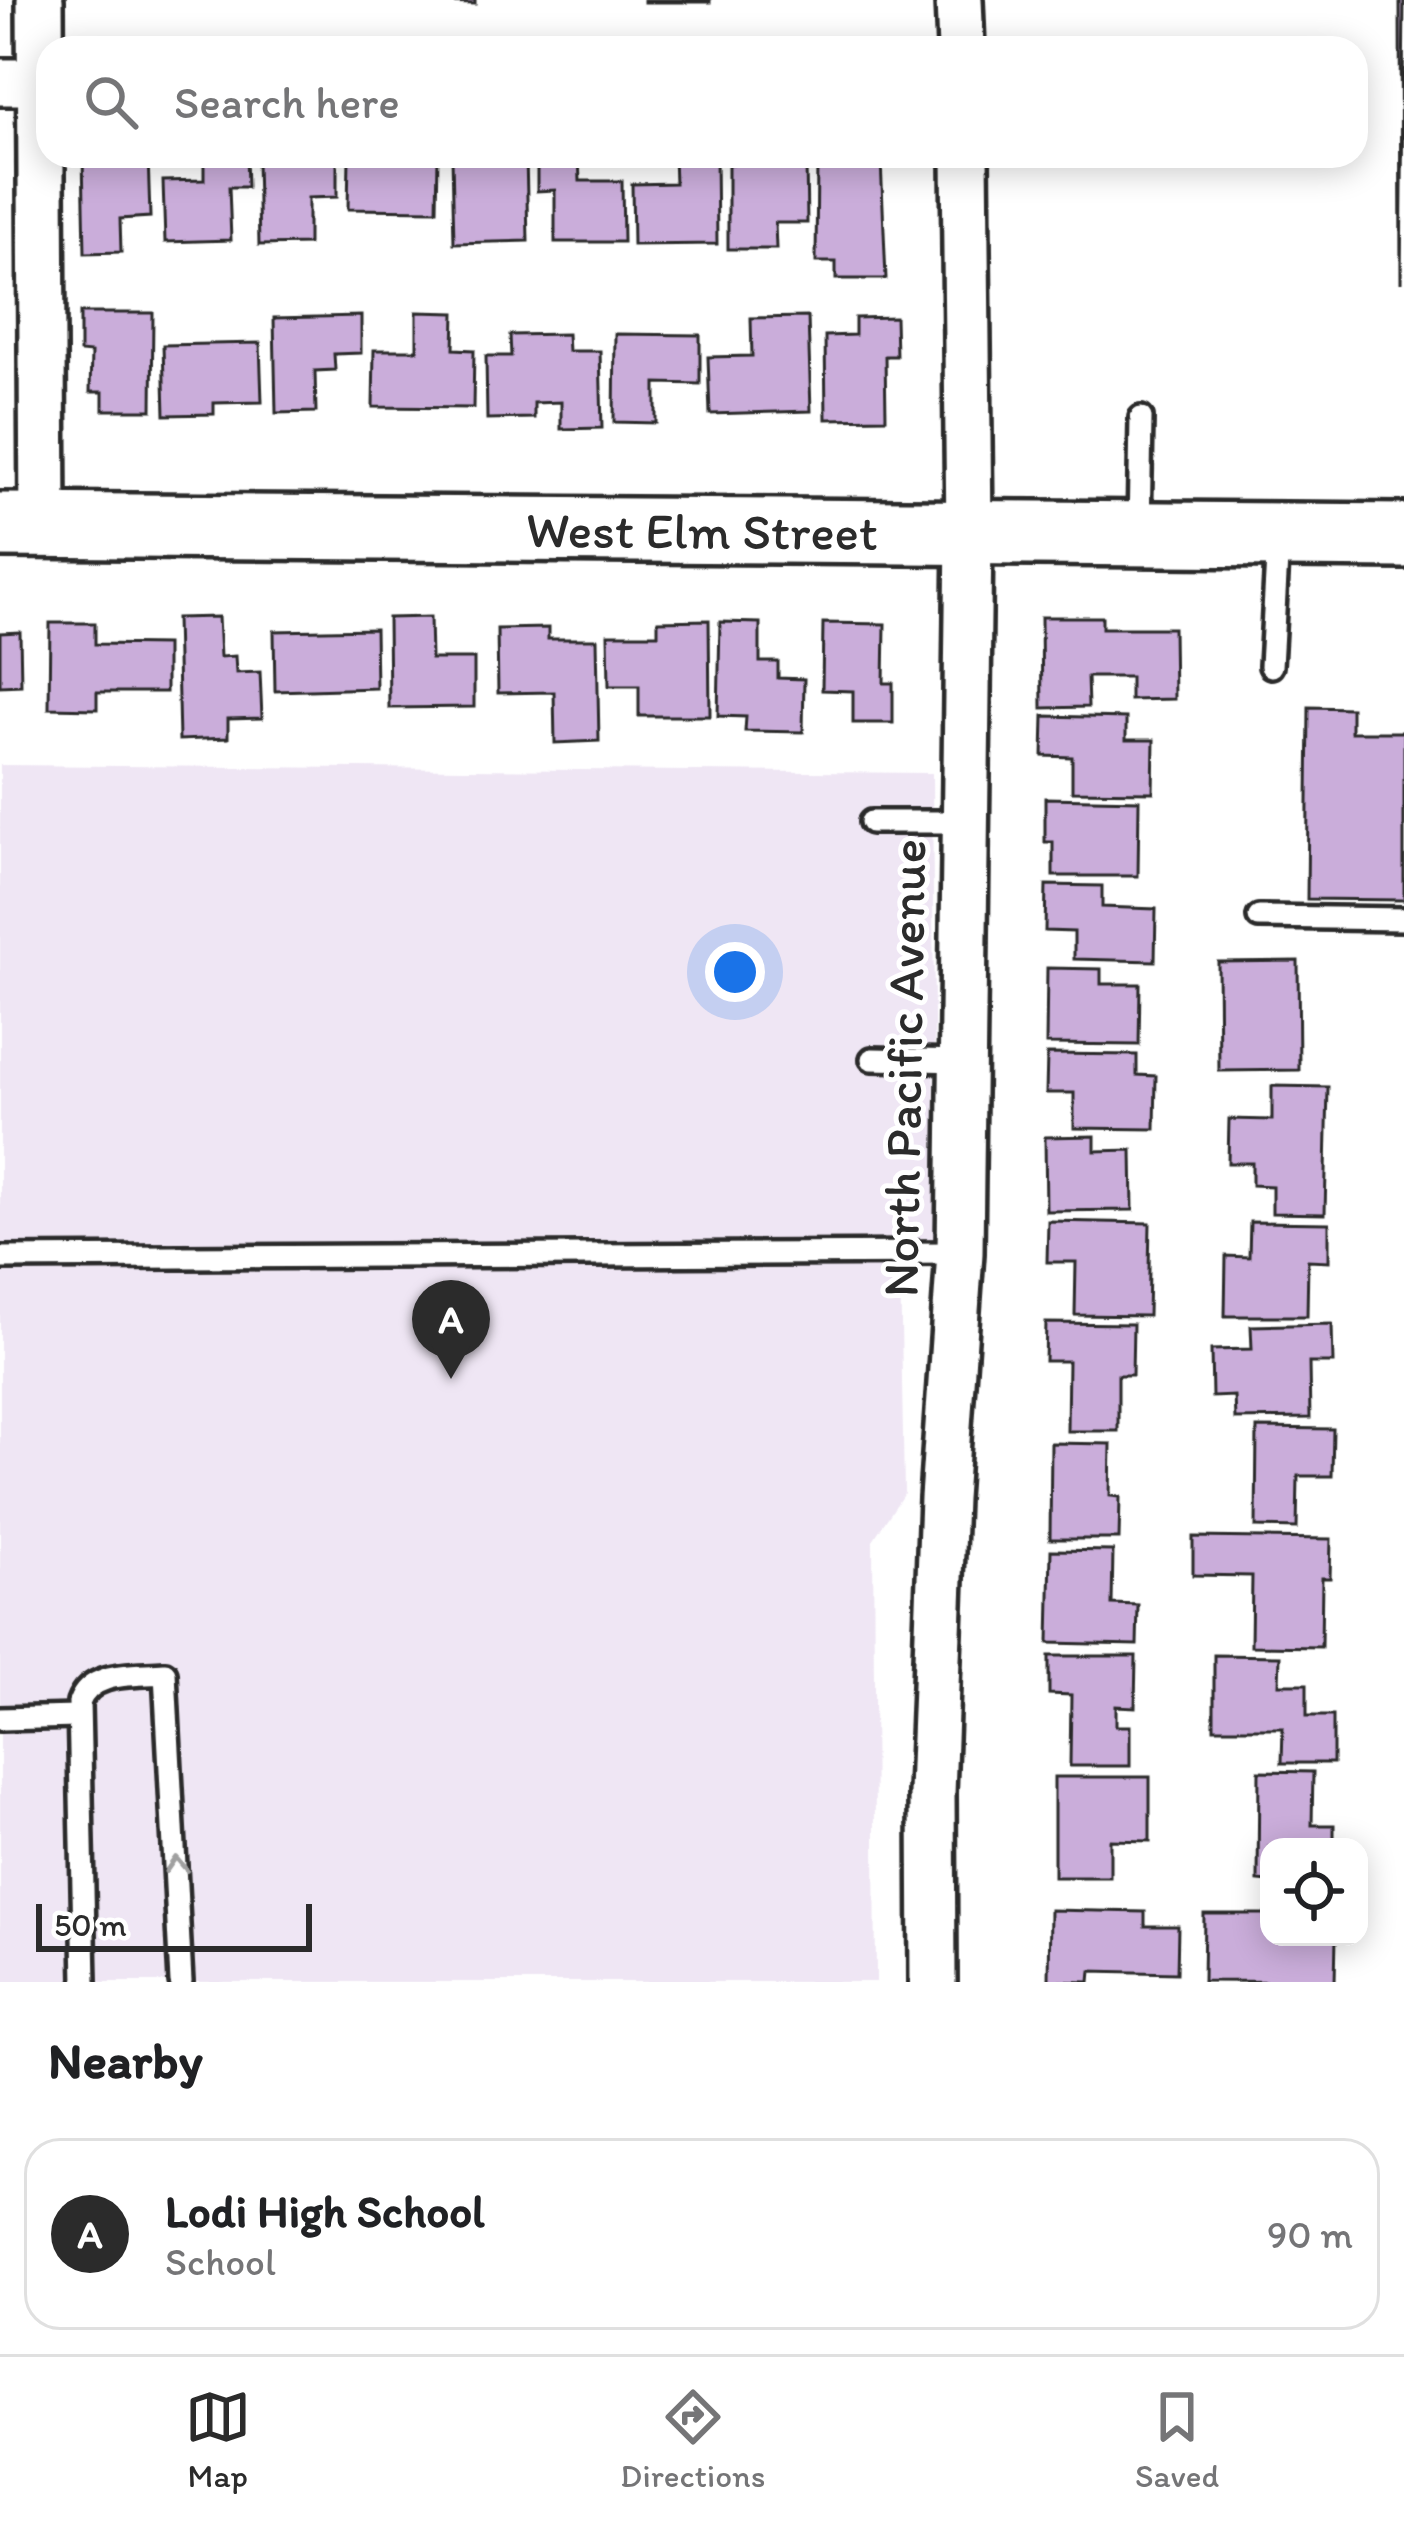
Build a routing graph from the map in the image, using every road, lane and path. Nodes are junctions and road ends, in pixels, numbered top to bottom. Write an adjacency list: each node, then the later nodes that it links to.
1 (40, 0): 4 (street)
2 (959, 0): 3 (street)
3 (961, 36)
4 (30, 82): 7 (street)
5 (965, 168): 9 (street, North Pacific Avenue)
6 (1141, 418): 8 (lane)
7 (22, 525): 9 (street, West Elm Street)
8 (1138, 534): 9 (street, West Elm Street); 10 (street, West Elm Street)
9 (969, 535): 14 (street, North Pacific Avenue)
10 (1279, 535): 11 (street, West Elm Street); 12 (lane)
11 (1404, 536)
12 (1270, 665)
13 (871, 822): 14 (lane)
14 (966, 822): 18 (street, North Pacific Avenue)
15 (1259, 916): 16 (lane)
16 (1404, 919)
17 (872, 1059): 18 (lane)
18 (963, 1061): 19 (street, North Pacific Avenue)
19 (960, 1253): 20 (lane); 25 (street, North Pacific Avenue)
20 (0, 1258)
21 (76, 1717): 22 (lane); 23 (lane); 24 (lane, one-way to 21)
22 (0, 1719)
23 (85, 1982)
24 (181, 1982)
25 (933, 1982)

